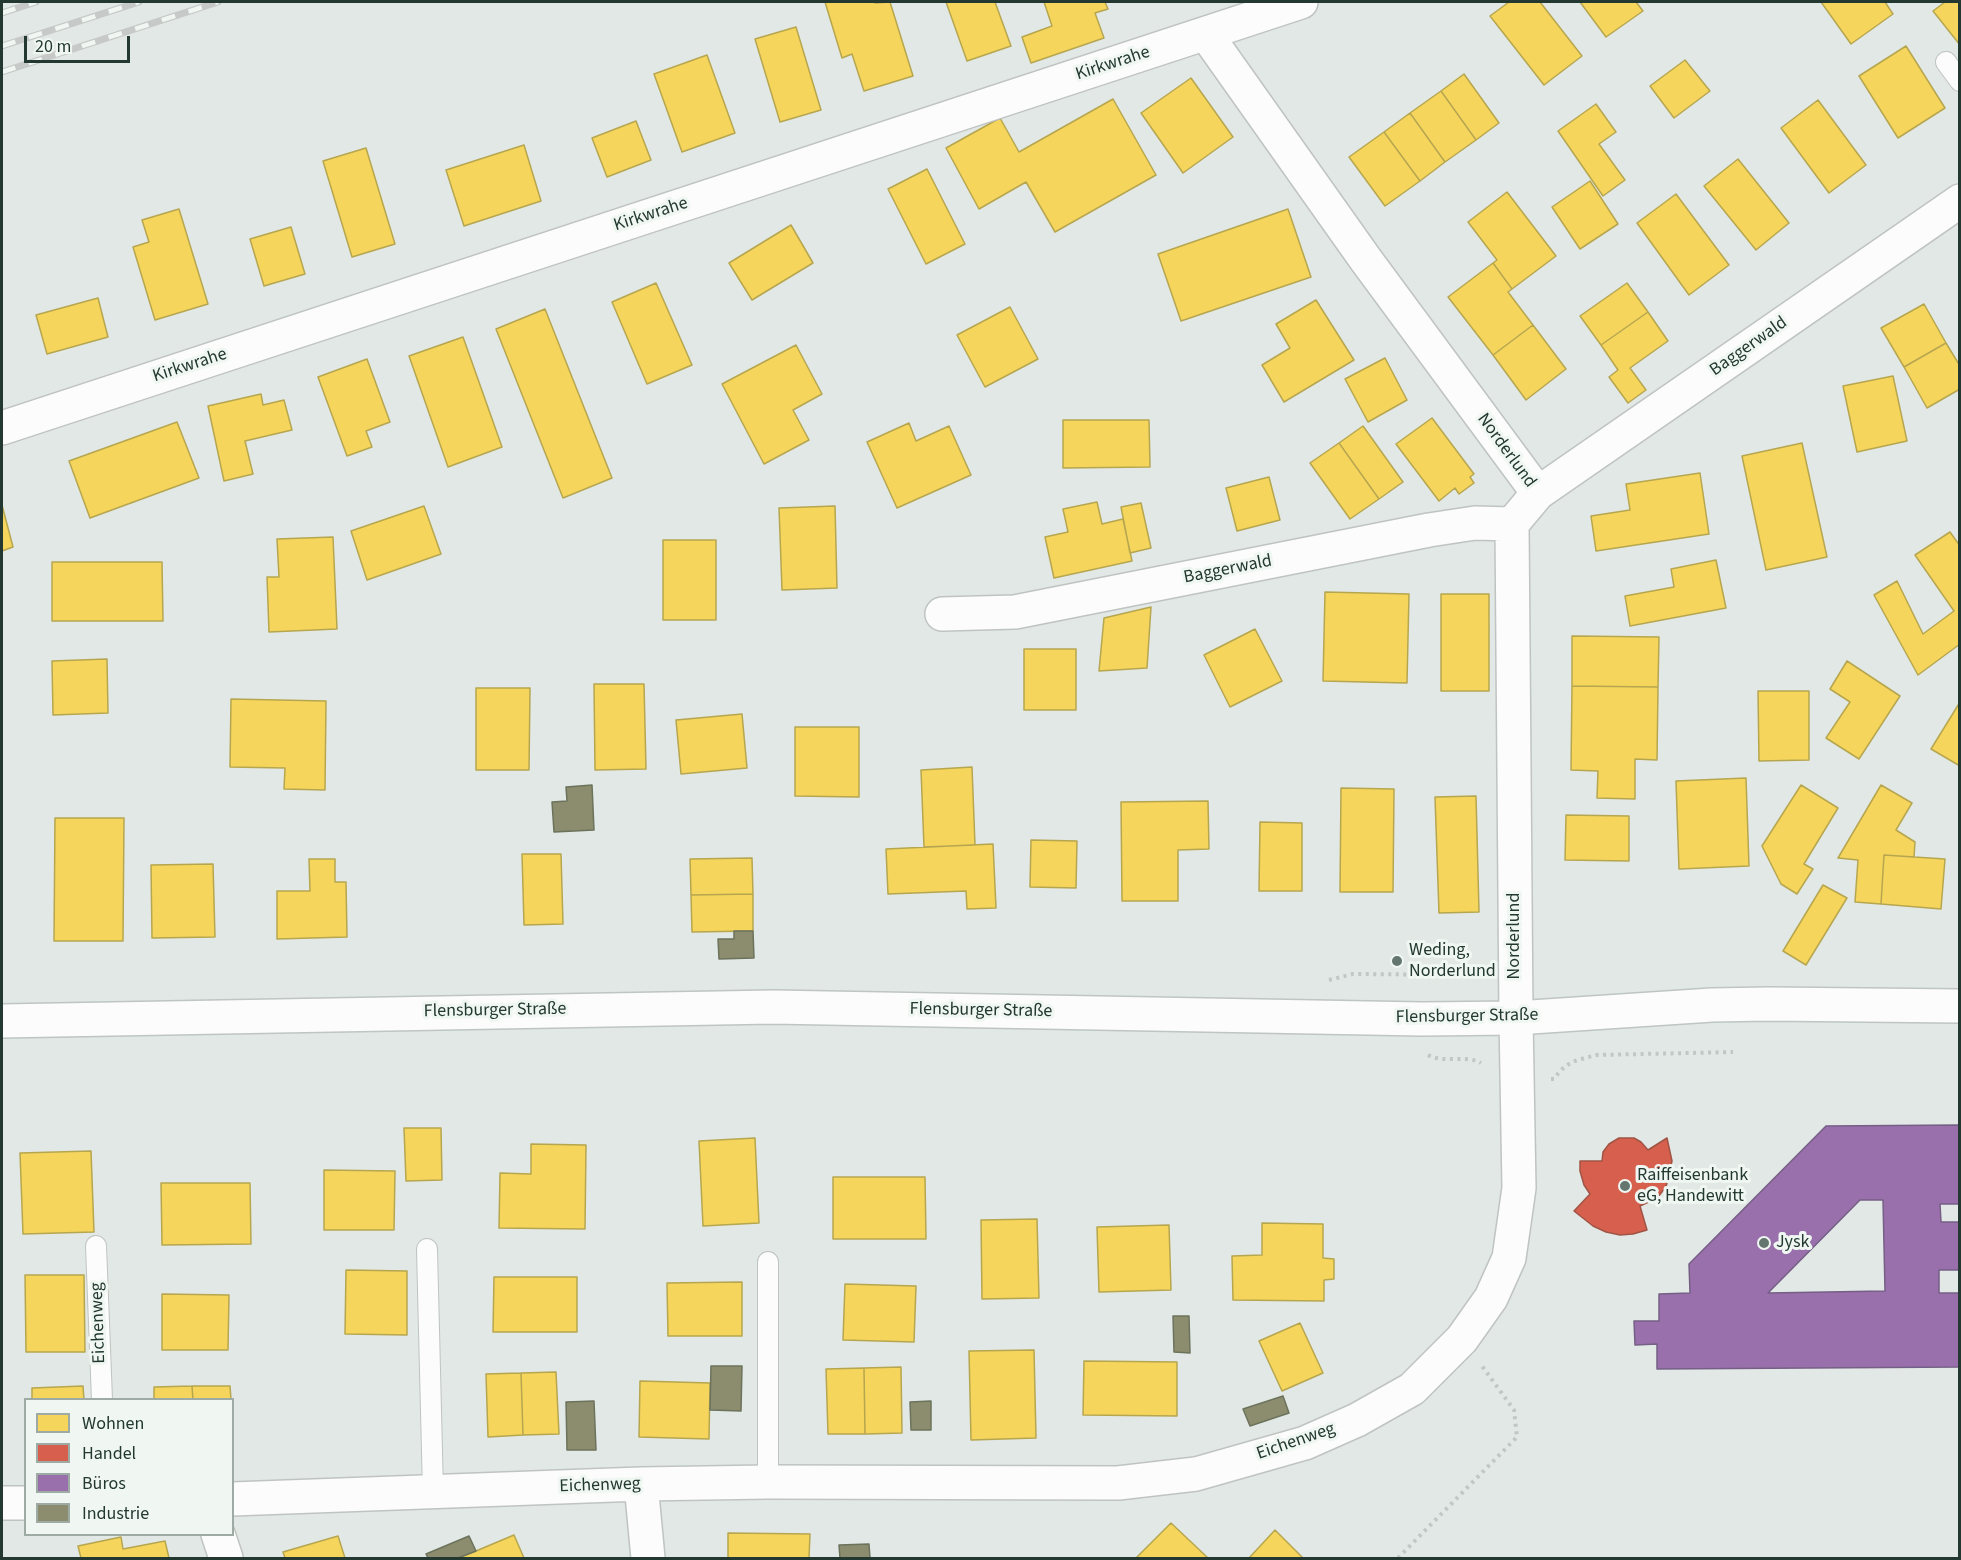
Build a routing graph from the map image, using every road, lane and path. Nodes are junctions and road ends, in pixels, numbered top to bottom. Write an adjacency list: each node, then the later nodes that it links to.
1 (1301, 2): 2 (street, Kirkwrahe)
2 (1206, 34): 6 (street, Kirkwrahe); 7 (street, Norderlund)
3 (1946, 62): 4 (lane)
4 (1959, 81)
5 (1959, 201): 7 (street, Baggerwald)
6 (2, 428)
7 (1538, 493): 8 (street, Norderlund)
8 (1512, 524): 9 (street, Baggerwald); 11 (street, Norderlund)
9 (942, 614)
10 (1959, 1006): 11 (street, Flensburger Straße)
11 (1516, 1018): 12 (street, Flensburger Straße); 16 (street, Eichenweg)
12 (2, 1021)
13 (96, 1246): 17 (lane, Eichenweg)
14 (427, 1249): 20 (lane)
15 (768, 1262): 18 (lane)
16 (1462, 1339): 18 (street, Eichenweg); 27 (path)
17 (102, 1398)
18 (768, 1482): 19 (street, Eichenweg)
19 (641, 1484): 20 (street, Eichenweg); 26 (street)
20 (433, 1492): 21 (street, Eichenweg)
21 (234, 1499)
22 (2, 1503): 23 (street)
23 (24, 1503)
24 (219, 1536): 25 (street)
25 (226, 1558)
26 (648, 1558)
27 (1398, 1558)

